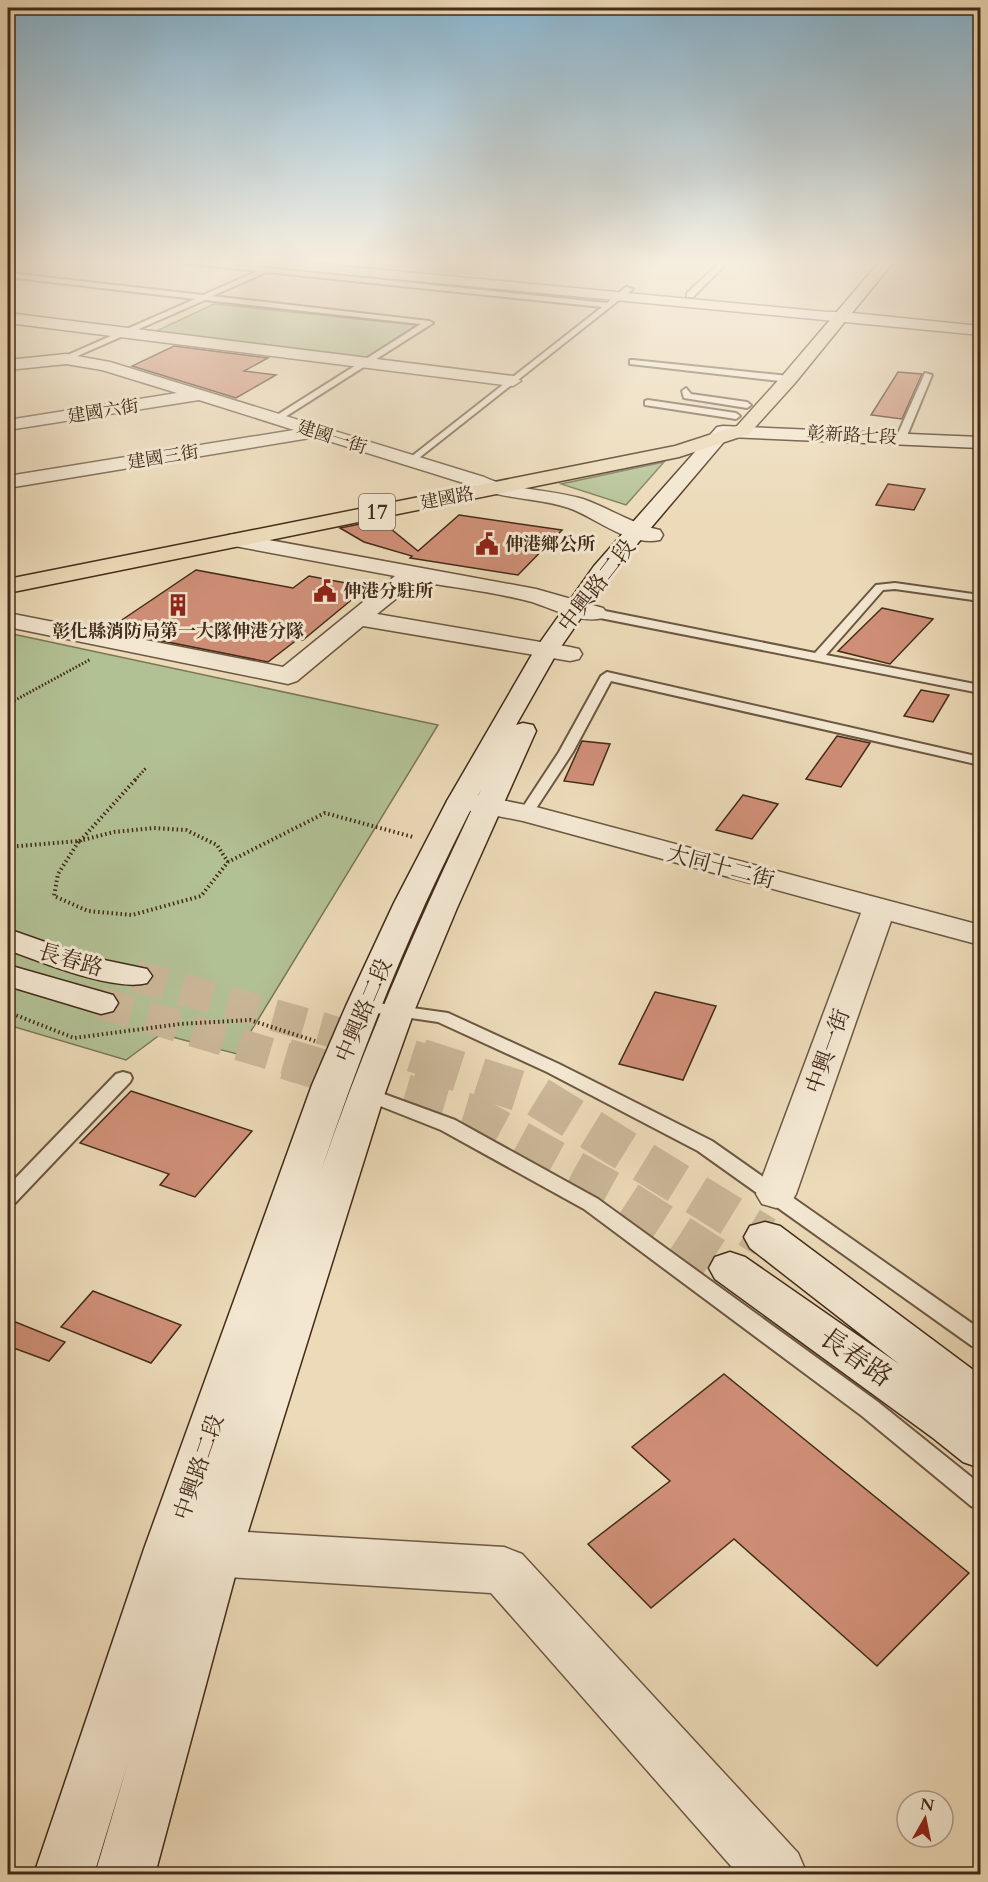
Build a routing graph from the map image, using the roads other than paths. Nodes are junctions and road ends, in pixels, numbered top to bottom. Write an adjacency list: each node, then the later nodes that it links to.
1 (92, 348): 7 (lane)
2 (249, 348): 8 (street)
3 (389, 348): 8 (lane)
4 (555, 348): 14 (lane)
5 (801, 348): 12 (main road, 中興路二段 / 17)
6 (811, 348): 13 (main road, 中興路二段 / 17)
7 (66, 359): 10 (street, 建國一街); 16 (street, 建國一街)
8 (366, 362): 14 (street); 18 (lane)
9 (633, 362): 12 (lane)
10 (8, 365)
11 (928, 375): 22 (lane)
12 (772, 377): 13 (lane); 19 (main road, 中興路二段 / 17)
13 (789, 379): 19 (main road, 中興路二段 / 17)
14 (513, 381): 24 (lane)
15 (686, 391): 19 (lane)
16 (198, 396): 18 (street, 建國一街); 20 (street, 建國六街)
17 (648, 403): 19 (lane)
18 (277, 420): 21 (street, 建國一街)
19 (733, 424): 22 (street, 彰新路七段); 26 (main road, 建國路 / 17); 27 (street, 中興路二段)
20 (8, 425)
21 (318, 432): 24 (street, 建國一街); 25 (street, 建國三街)
22 (901, 438): 23 (street, 彰新路七段)
23 (981, 443)
24 (411, 462): 26 (street, 建國一街)
25 (8, 482)
26 (486, 485): 27 (street, 建國一街); 28 (main road, 建國路 / 17); 30 (main road, 建國路 / 17)
27 (644, 533): 33 (street, 中興路二段)
28 (237, 540): 29 (street); 31 (main road, 建國路 / 17)
29 (413, 573): 33 (street); 34 (street)
30 (8, 574)
31 (8, 586)
32 (981, 598): 37 (lane)
33 (584, 611): 36 (street, 中興路二段); 37 (lane)
34 (357, 618): 35 (street); 36 (street)
35 (8, 620)
36 (558, 653): 40 (street, 中興路二段)
37 (818, 657): 38 (lane)
38 (981, 688)
39 (981, 761): 41 (lane)
40 (475, 805): 41 (street, 大同十二街); 48 (street, 中興路二段); 48 (street, 中興路二段)
41 (526, 813): 42 (street, 大同十二街)
42 (879, 908): 43 (street, 大同十二街); 51 (street, 中興一街)
43 (981, 935)
44 (8, 939): 46 (street, 長春路)
45 (8, 975): 47 (street, 長春路)
46 (135, 976)
47 (101, 1003)
48 (381, 1007): 50 (street, 中興路二段); 50 (street, 中興路二段); 51 (lane)
49 (123, 1078): 52 (lane)
50 (349, 1089): 58 (lane); 59 (street, 中興路二段)
51 (776, 1194): 55 (lane)
52 (8, 1198)
53 (765, 1237): 56 (street, 長春路)
54 (730, 1268): 57 (street, 長春路)
55 (981, 1340)
56 (981, 1400)
57 (981, 1448)
58 (981, 1498)
59 (193, 1551): 60 (street, 中興路二段); 61 (street, 中興路二段); 62 (street)
60 (64, 1875)
61 (125, 1875)
62 (777, 1875)

